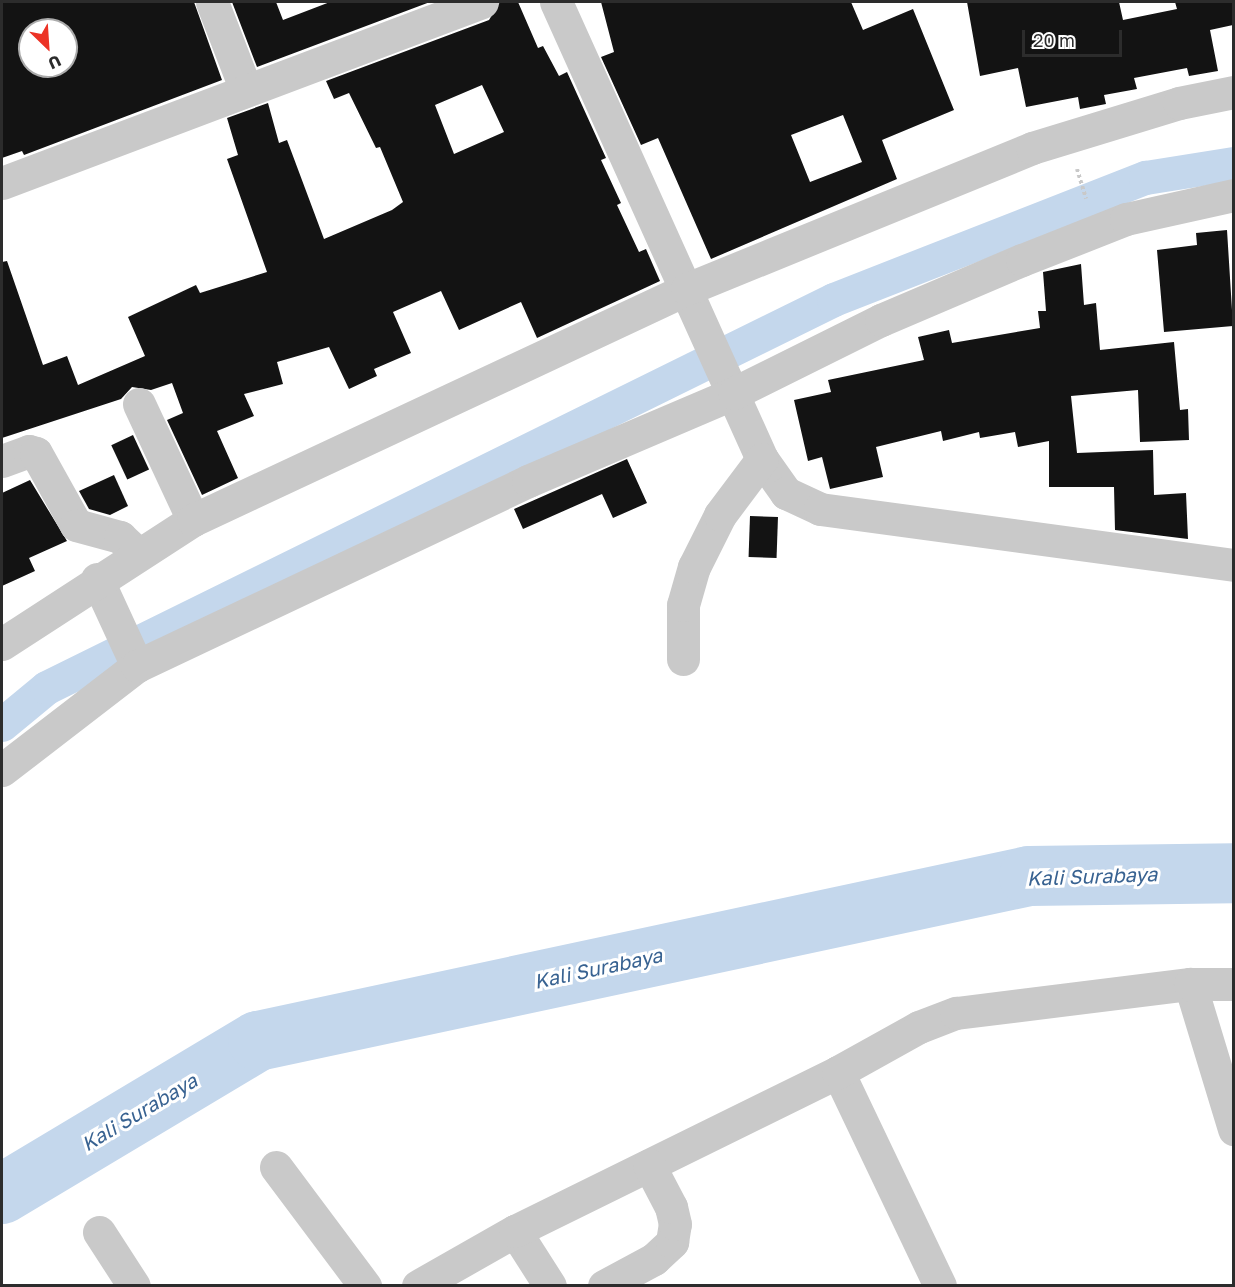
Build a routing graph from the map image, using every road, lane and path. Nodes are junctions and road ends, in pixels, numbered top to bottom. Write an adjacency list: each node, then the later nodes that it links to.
1 (212, 2): 4 (street)
2 (482, 2): 4 (street)
3 (556, 2): 10 (street)
4 (246, 90): 7 (street)
5 (1233, 92): 10 (street)
6 (1073, 156): 9 (path)
7 (2, 183)
8 (1233, 195): 11 (street)
9 (1090, 212)
10 (693, 302): 11 (street); 15 (street)
11 (731, 387): 13 (street); 20 (street)
12 (140, 404): 15 (street)
13 (762, 459): 17 (street); 21 (street)
14 (2, 461): 16 (street)
15 (193, 520): 16 (street)
16 (138, 554): 18 (street)
17 (1233, 565)
18 (100, 586): 19 (street); 20 (street)
19 (2, 644)
20 (134, 659): 22 (street)
21 (683, 659)
22 (2, 769)
23 (1190, 984): 24 (street); 25 (street); 26 (street)
24 (1233, 984)
25 (838, 1072): 27 (street); 36 (street)
26 (1233, 1129)
27 (649, 1165): 29 (street); 35 (street)
28 (276, 1167): 32 (street)
29 (515, 1231): 33 (street); 34 (street)
30 (99, 1232): 31 (street)
31 (134, 1286)
32 (365, 1286)
33 (418, 1286)
34 (550, 1286)
35 (604, 1286)
36 (940, 1286)

